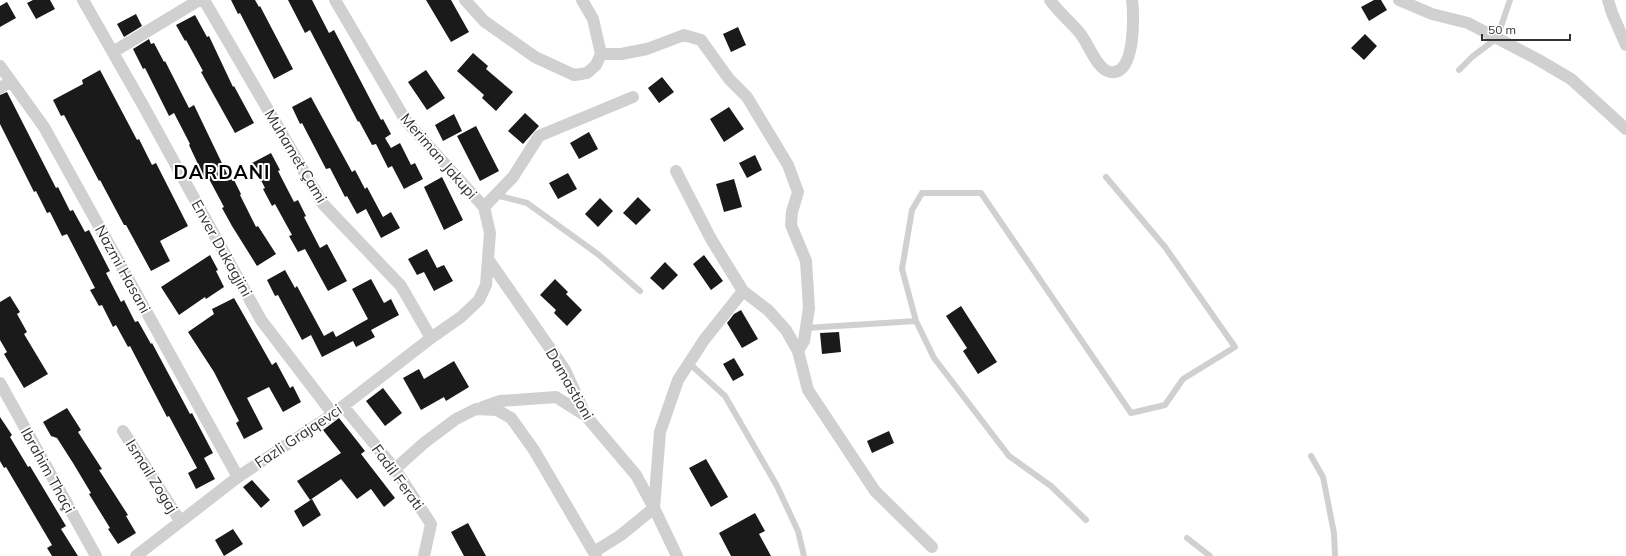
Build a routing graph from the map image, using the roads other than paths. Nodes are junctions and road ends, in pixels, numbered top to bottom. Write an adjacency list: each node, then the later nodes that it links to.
1 (83, 0): 14 (street, Enver Dukagjini)
2 (199, 0): 14 (street)
3 (204, 0): 32 (street, Muhamet Çami)
4 (335, 0): 25 (street, Meriman Jakupi)
5 (465, 0): 15 (street)
6 (582, 0): 15 (street)
7 (1050, 0): 8 (street)
8 (1132, 0)
9 (1400, 0): 12 (street)
10 (1510, 0): 12 (lane)
11 (1608, 0): 13 (street)
12 (1497, 38): 17 (lane); 21 (street)
13 (1626, 45)
14 (113, 52): 38 (street, Enver Dukagjini)
15 (601, 54): 31 (street)
16 (0, 66): 18 (street, Nazmi Hasani)
17 (1459, 70)
18 (11, 81): 19 (street); 43 (street, Nazmi Hasani)
19 (0, 88)
20 (633, 97): 24 (street)
21 (1626, 129)
22 (676, 170): 28 (street)
23 (1106, 177): 30 (lane)
24 (496, 195): 25 (street); 27 (lane)
25 (484, 206): 26 (street, Meriman Jakupi)
26 (488, 259): 29 (street, Meriman Jakupi); 39 (street, Damastioni)
27 (640, 291)
28 (743, 291): 33 (street); 34 (street)
29 (461, 317): 32 (street, Fazli Grajqevci)
30 (916, 321): 31 (lane); 45 (lane)
31 (806, 328): 33 (street)
32 (431, 338): 36 (street, Fazli Grajqevci)
33 (798, 351): 48 (street)
34 (689, 363): 44 (street); 54 (lane)
35 (0, 383): 50 (street, Ibrahim Thaçi)
36 (344, 406): 38 (street, Fazli Grajqevci); 42 (street, Fadil Ferati)
37 (476, 409): 39 (street); 42 (street); 49 (street)
38 (332, 414): 43 (street, Fazli Grajqevci)
39 (586, 416): 44 (street, Damastioni)
40 (123, 431): 46 (street, Ismail Zogaj)
41 (1311, 456): 56 (lane)
42 (395, 469): 52 (street, Fadil Ferati)
43 (238, 477): 46 (street, Fazli Grajqevci)
44 (654, 508): 49 (street); 53 (street, Damastioni)
45 (1086, 520)
46 (180, 521): 51 (street, Fazli Grajqevci)
47 (1187, 538): 55 (lane)
48 (932, 547)
49 (595, 554)
50 (96, 556)
51 (136, 556)
52 (424, 556)
53 (677, 556)
54 (804, 556)
55 (1210, 556)
56 (1335, 556)

